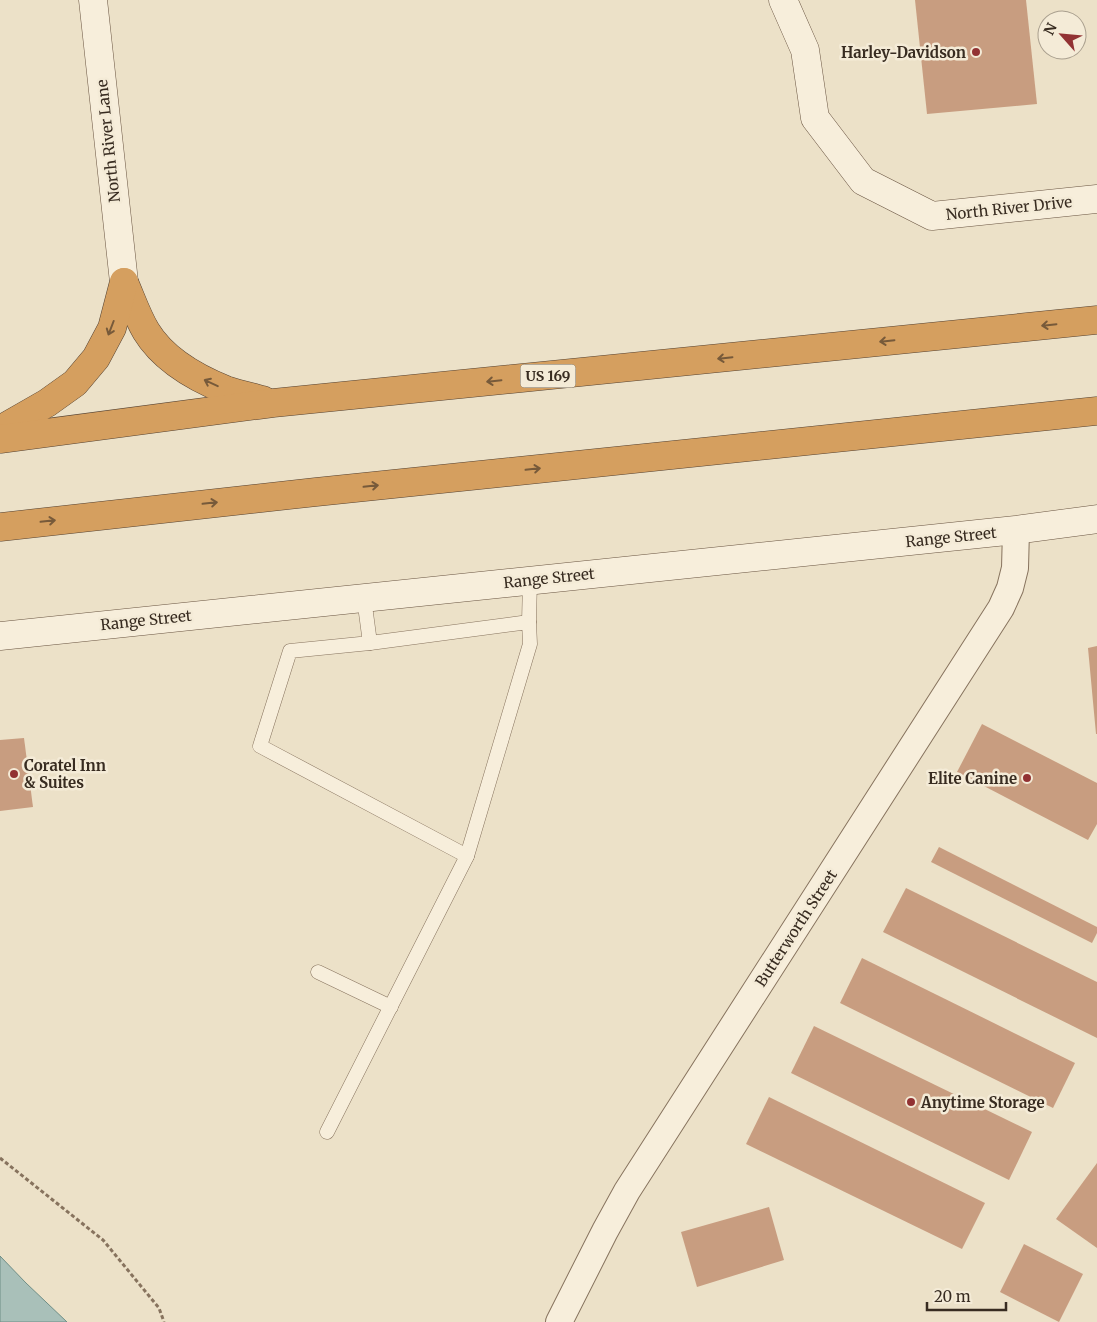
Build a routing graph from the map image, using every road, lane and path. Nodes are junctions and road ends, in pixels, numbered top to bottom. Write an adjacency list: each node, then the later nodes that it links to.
1 (93, 0): 4 (street, North River Lane)
2 (783, 0): 3 (street, North River Drive)
3 (1097, 199)
4 (124, 282): 6 (highway, one-way to 4); 8 (highway, one-way to 8)
5 (1097, 320): 6 (highway, US 169, one-way to 6)
6 (273, 403): 9 (highway, US 169)
7 (1097, 411): 11 (highway, one-way to 7)
8 (0, 430)
9 (0, 439)
10 (1097, 519): 12 (street, Range Street)
11 (0, 527)
12 (1016, 530): 13 (street, Range Street); 24 (street, Butterworth Street)
13 (530, 580): 14 (street, Range Street); 15 (lane)
14 (364, 598): 16 (street, Range Street); 17 (lane)
15 (529, 622): 17 (lane); 18 (lane)
16 (0, 636)
17 (370, 643): 18 (lane)
18 (466, 856): 20 (lane)
19 (318, 972): 20 (lane)
20 (391, 1007): 21 (lane)
21 (327, 1132)
22 (0, 1158): 23 (path)
23 (164, 1322)
24 (559, 1322)

